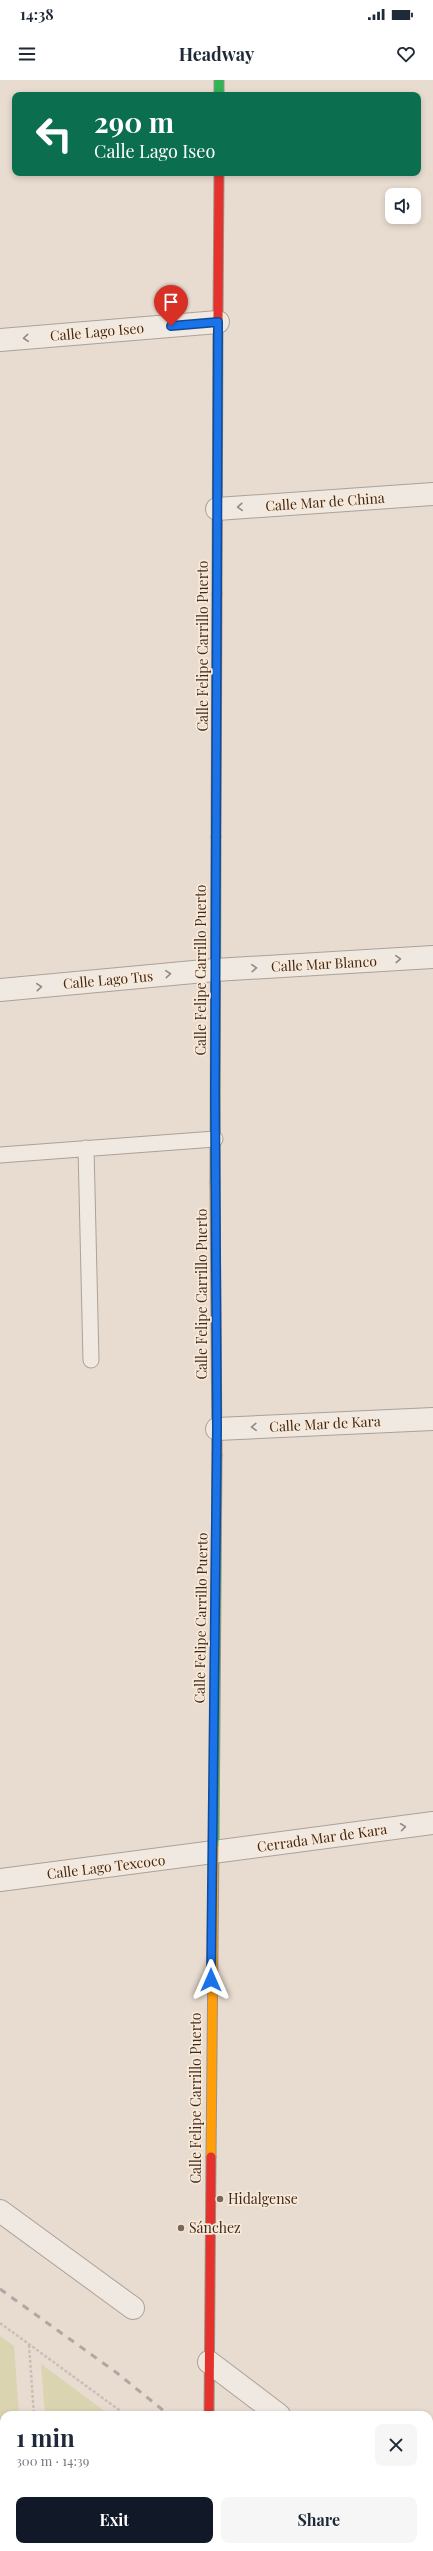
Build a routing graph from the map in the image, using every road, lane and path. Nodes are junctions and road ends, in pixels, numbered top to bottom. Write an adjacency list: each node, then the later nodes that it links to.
1 (219, 80): 2 (street)
2 (219, 92)
3 (219, 176): 4 (street, Calle Felipe Carrillo Puerto)
4 (218, 322): 5 (street, Calle Lago Iseo, one-way to 5); 7 (street, Calle Felipe Carrillo Puerto)
5 (0, 340)
6 (433, 494): 7 (street, Calle Mar de China, one-way to 7)
7 (217, 509): 9 (street, Calle Felipe Carrillo Puerto)
8 (433, 957): 9 (street, Calle Mar Blanco, one-way to 8)
9 (215, 970): 10 (street, Calle Lago Tus, one-way to 9); 11 (street, Calle Felipe Carrillo Puerto)
10 (0, 990)
11 (215, 1139): 12 (lane); 16 (street, Calle Felipe Carrillo Puerto)
12 (86, 1148): 13 (lane); 14 (lane)
13 (0, 1155)
14 (91, 1360)
15 (433, 1419): 16 (street, Calle Mar de Kara, one-way to 16)
16 (217, 1429): 18 (street, Calle Felipe Carrillo Puerto)
17 (433, 1823): 18 (street, Cerrada Mar de Kara, one-way to 17)
18 (212, 1853): 19 (street, Calle Lago Texcoco); 24 (street, Calle Felipe Carrillo Puerto)
19 (0, 1880)
20 (0, 2211): 21 (street)
21 (133, 2308)
22 (0, 2323): 23 (path)
23 (29, 2345): 25 (path); 26 (path)
24 (209, 2362): 27 (street, Calle Felipe Carrillo Puerto); 28 (street)
25 (34, 2411)
26 (120, 2411)
27 (209, 2411)
28 (274, 2411)

